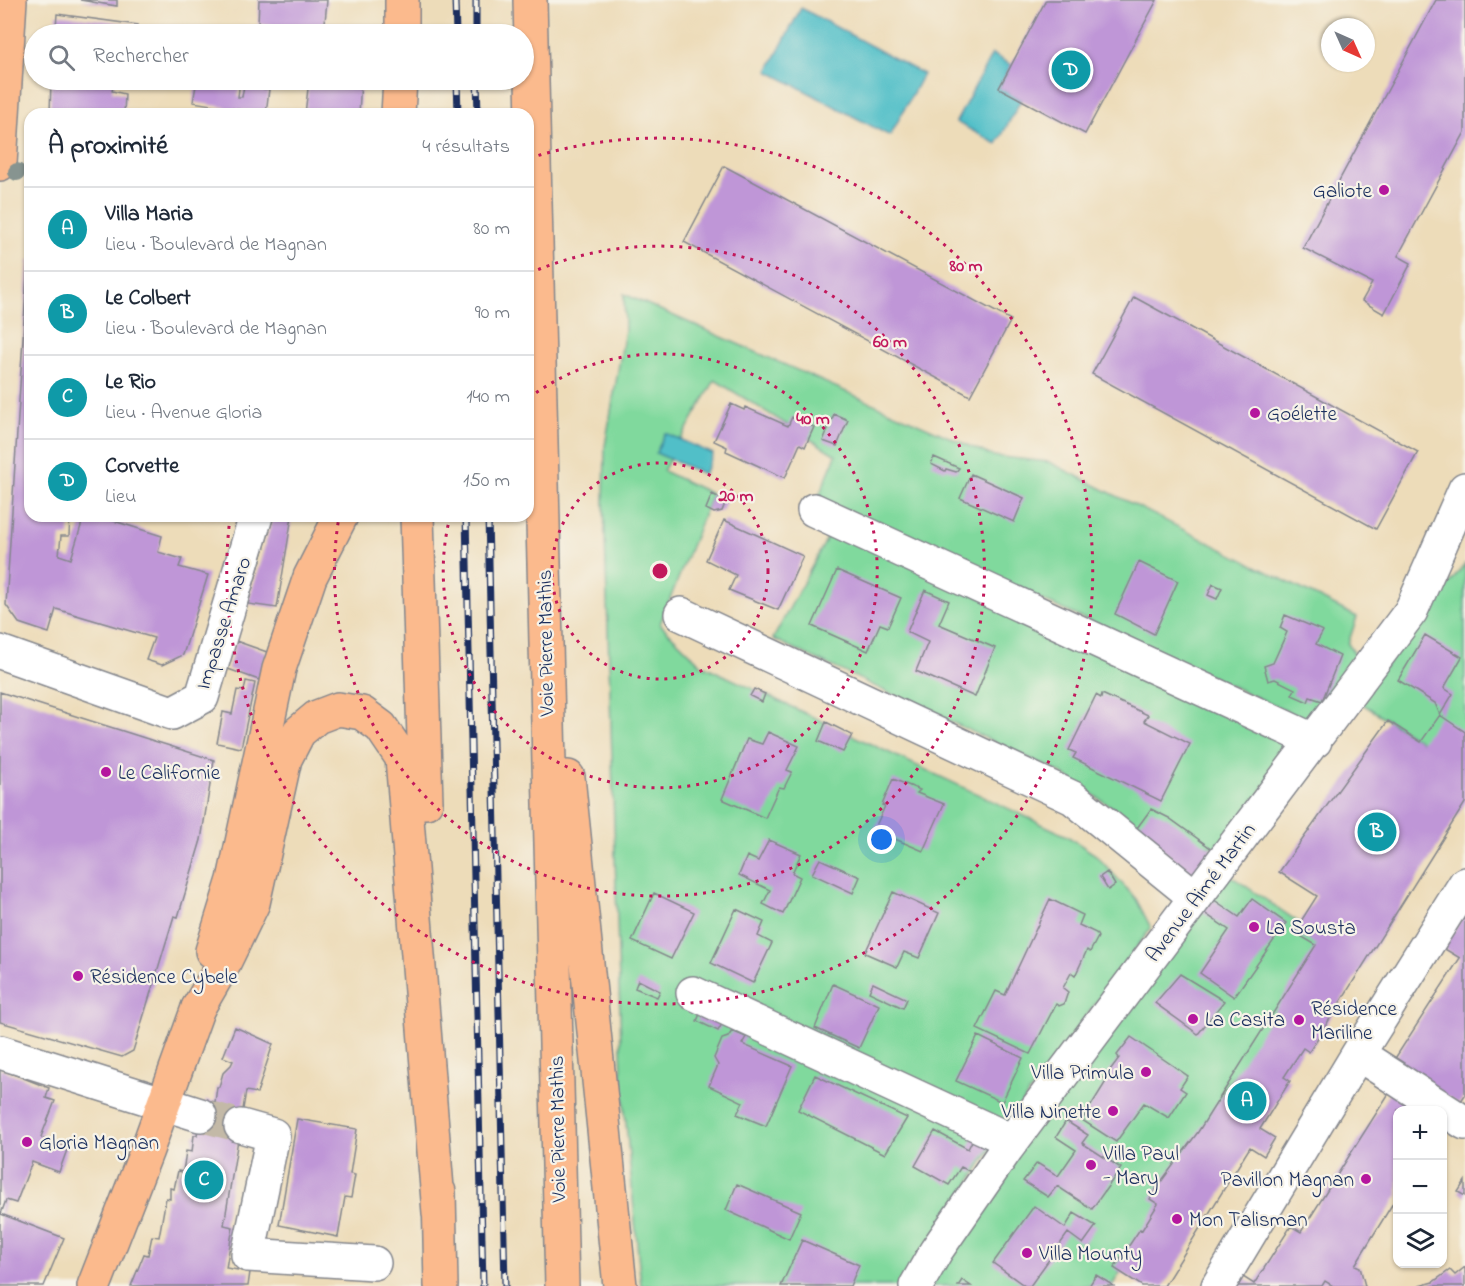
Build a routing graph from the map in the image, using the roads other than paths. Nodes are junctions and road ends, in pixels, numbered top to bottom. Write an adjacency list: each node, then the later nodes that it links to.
1 (10, 0): 12 (main road)
2 (402, 0): 4 (main road)
3 (530, 0): 5 (main road, Voie Pierre Mathis)
4 (402, 24)
5 (531, 24)
6 (401, 90): 9 (main road)
7 (403, 90): 10 (main road)
8 (532, 90): 11 (main road, Voie Pierre Mathis)
9 (400, 108)
10 (404, 108)
11 (532, 108)
12 (0, 164)
13 (534, 181): 19 (main road, Voie Pierre Mathis)
14 (814, 510): 22 (street)
15 (1461, 510): 22 (street, Avenue Aimé Martin)
16 (254, 522): 21 (street, Impasse Amaro)
17 (338, 522): 26 (main road)
18 (417, 522): 34 (main road)
19 (542, 542): 38 (main road, Voie Pierre Mathis); 39 (main road)
20 (681, 614): 24 (street)
21 (0, 652)
22 (1315, 741): 24 (street, Avenue Aimé Martin)
23 (1465, 884): 28 (street)
24 (1195, 897): 33 (street, Avenue Aimé Martin)
25 (693, 993): 33 (street)
26 (198, 1008): 29 (main road); 34 (main road)
27 (0, 1052): 29 (street)
28 (1358, 1054): 31 (street); 41 (street)
29 (163, 1104): 30 (street); 36 (main road)
30 (200, 1115)
31 (1465, 1123)
32 (241, 1126): 35 (street)
33 (1012, 1141): 40 (street, Avenue Aimé Martin)
34 (440, 1213): 37 (main road)
35 (374, 1263)
36 (94, 1286)
37 (441, 1286)
38 (562, 1286)
39 (620, 1286)
40 (916, 1286)
41 (1218, 1286)

